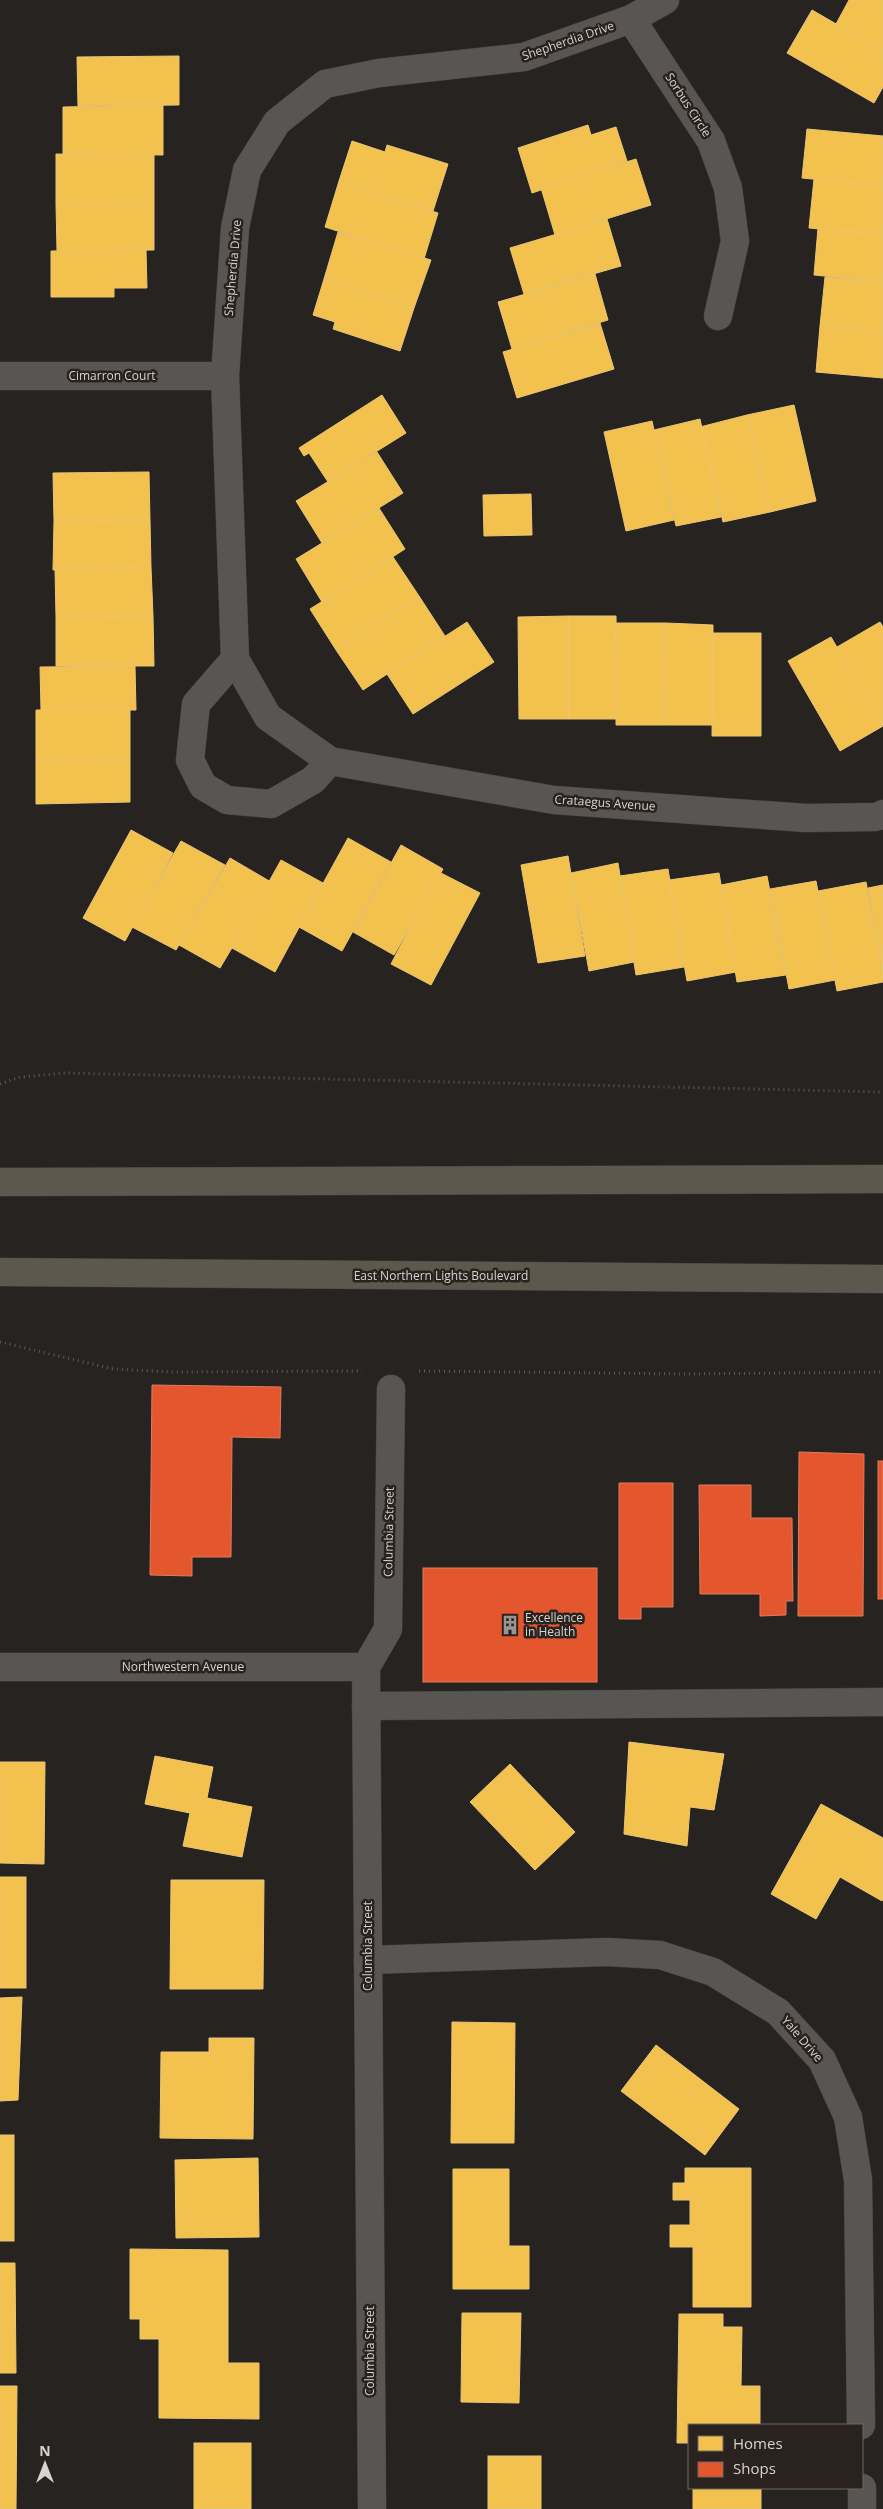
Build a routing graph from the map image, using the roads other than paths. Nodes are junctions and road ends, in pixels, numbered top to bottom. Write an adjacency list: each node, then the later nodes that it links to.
1 (665, 0): 2 (street, Shepherdia Drive)
2 (631, 19): 3 (street, Sorbus Circle); 5 (street, Shepherdia Drive)
3 (718, 316)
4 (0, 376): 5 (street, Cimarron Court)
5 (225, 376): 6 (street, Shepherdia Drive)
6 (235, 659): 7 (street); 7 (street)
7 (330, 760): 8 (street, Crataegus Avenue)
8 (883, 814)
9 (883, 1179): 10 (main road)
10 (0, 1182)
11 (0, 1272): 12 (main road, East Northern Lights Boulevard)
12 (883, 1279)
13 (401, 1380): 15 (street, Columbia Street)
14 (0, 1667): 15 (street, Northwestern Avenue)
15 (366, 1667): 17 (street, Columbia Street)
16 (883, 1702): 17 (street)
17 (366, 1706): 18 (street, Columbia Street)
18 (368, 1960): 19 (street, Yale Drive); 21 (street, Columbia Street)
19 (861, 2424)
20 (862, 2489): 22 (street)
21 (372, 2509)
22 (862, 2509)

